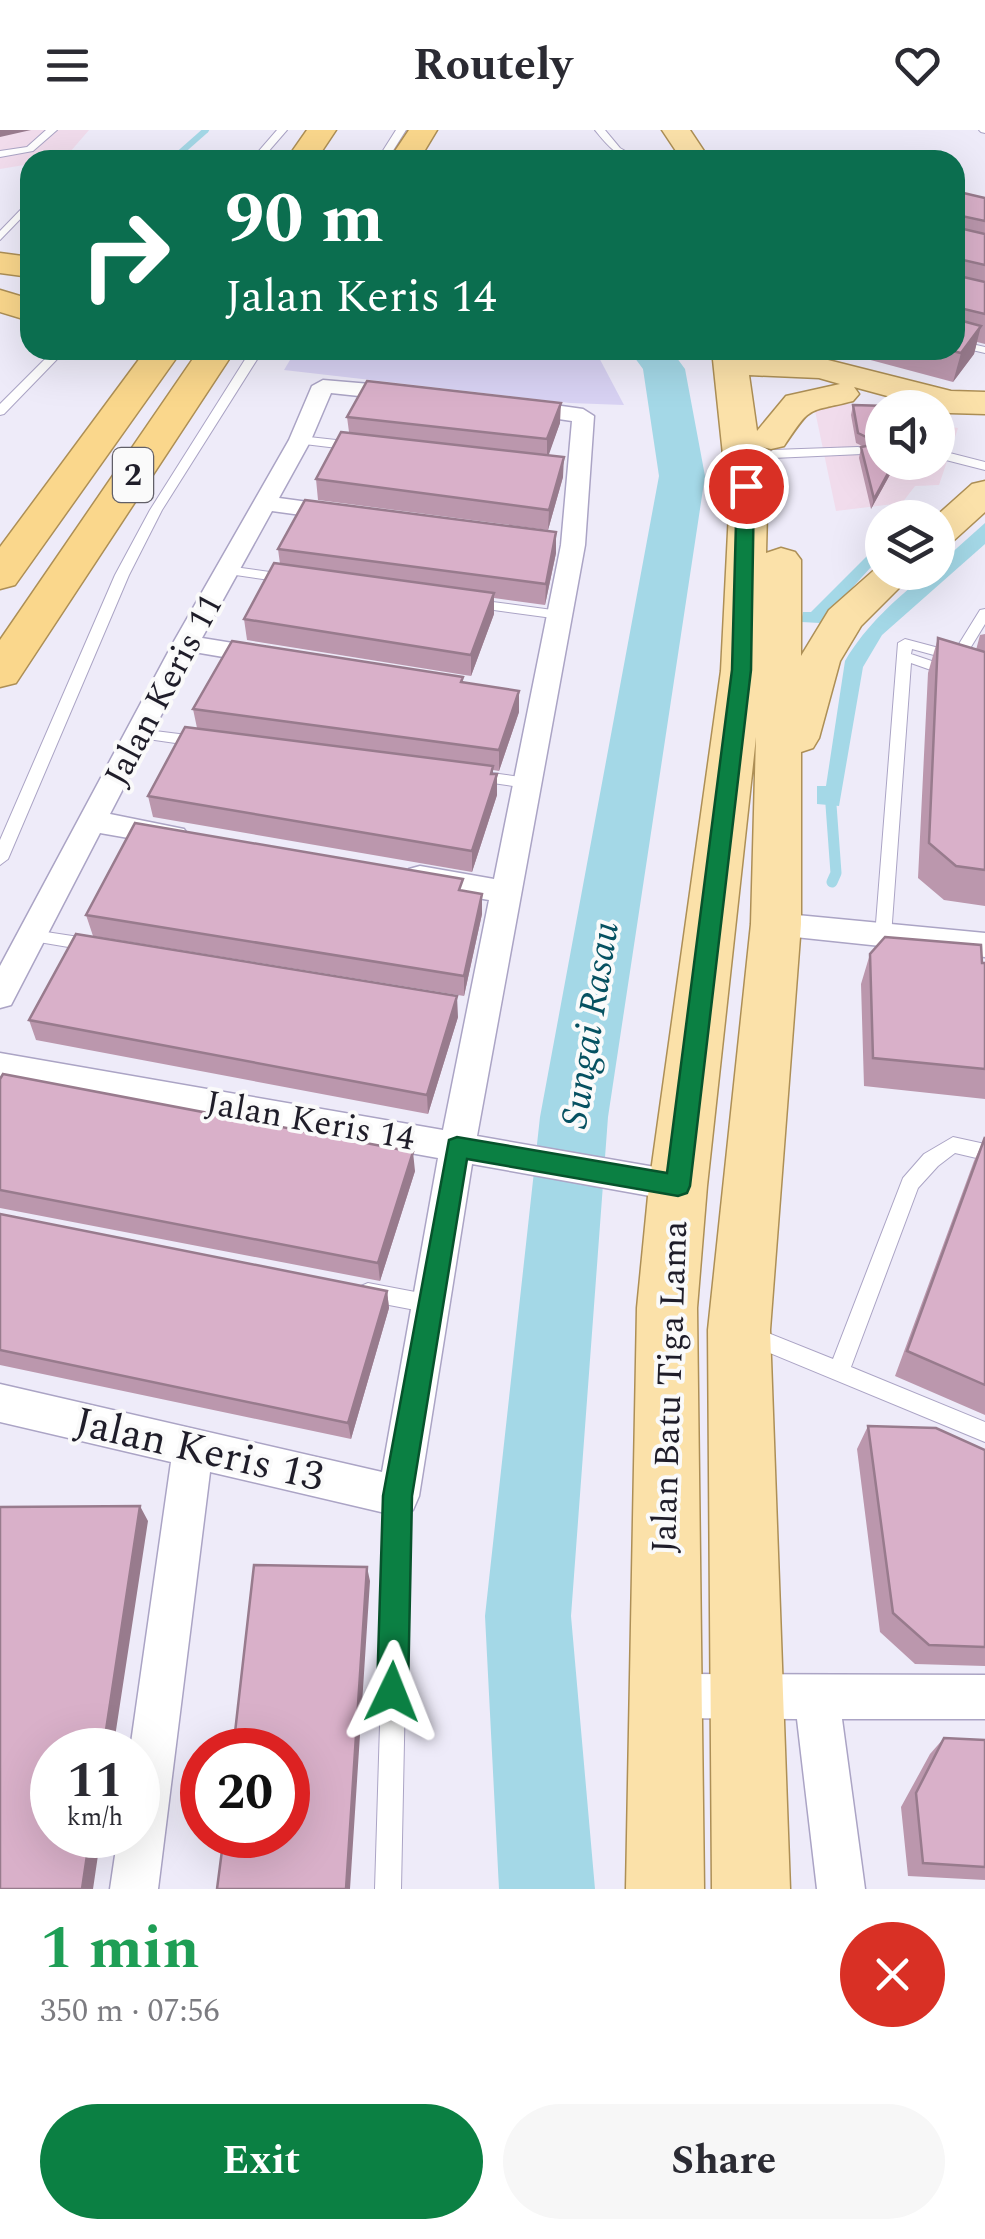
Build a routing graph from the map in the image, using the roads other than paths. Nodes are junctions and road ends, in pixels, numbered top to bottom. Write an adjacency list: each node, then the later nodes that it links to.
1 (52, 130): 6 (lane)
2 (282, 130): 4 (lane)
3 (600, 130): 5 (lane)
4 (265, 150)
5 (617, 150)
6 (0, 154)
7 (20, 214): 8 (lane)
8 (0, 237)
9 (50, 360): 20 (lane)
10 (157, 360): 34 (highway, 2)
11 (210, 360): 45 (highway, 2)
12 (252, 360): 54 (lane)
13 (752, 362): 14 (main road); 24 (main road, Jalan Batu Tiga Lama); 66 (main road, Jalan Batu Tiga Lama)
14 (831, 381): 15 (main road); 24 (main road)
15 (865, 392)
16 (423, 396): 23 (street, Jalan Keris 11)
17 (955, 402): 18 (main road)
18 (985, 404)
19 (502, 405): 39 (street)
20 (0, 410)
21 (955, 416): 22 (main road)
22 (985, 423)
23 (300, 440): 25 (lane); 30 (street, Jalan Keris 11)
24 (772, 446): 26 (lane); 51 (main road, Jalan Batu Tiga Lama)
25 (374, 448)
26 (858, 451)
27 (955, 458): 28 (lane)
28 (985, 466)
29 (985, 492): 32 (main road)
30 (265, 503): 31 (street); 33 (street, Jalan Keris 11)
31 (362, 516)
32 (955, 519)
33 (227, 570): 35 (lane); 40 (street, Jalan Keris 11)
34 (0, 576)
35 (305, 581)
36 (875, 590): 51 (main road)
37 (462, 602): 39 (lane)
38 (985, 613): 42 (lane)
39 (560, 616): 50 (street)
40 (186, 643): 43 (street); 47 (street, Jalan Keris 11)
41 (903, 656): 42 (lane); 46 (lane); 59 (lane)
42 (958, 656): 44 (lane)
43 (300, 661)
44 (985, 665)
45 (0, 673)
46 (985, 684)
47 (139, 734): 48 (lane); 52 (street, Jalan Keris 11)
48 (216, 744)
49 (450, 773): 50 (lane)
50 (528, 783): 56 (street)
51 (778, 802): 57 (main road, Jalan Batu Tiga Lama)
52 (95, 822): 53 (street); 58 (street, Jalan Keris 11)
53 (212, 842)
54 (0, 859)
55 (388, 872): 56 (street)
56 (506, 892): 64 (street)
57 (776, 924): 59 (street); 69 (main road, Jalan Batu Tiga Lama)
58 (33, 936): 61 (lane); 62 (street, Jalan Keris 11)
59 (883, 936): 60 (street)
60 (985, 946)
61 (111, 948)
62 (0, 996)
63 (0, 1066): 64 (street, Jalan Keris 14)
64 (457, 1147): 66 (street, Jalan Keris 14); 68 (street)
65 (985, 1152): 70 (lane)
66 (678, 1186): 75 (main road, Jalan Batu Tiga Lama)
67 (352, 1288): 68 (lane)
68 (430, 1304): 74 (street)
69 (739, 1330): 70 (lane); 77 (main road, Jalan Batu Tiga Lama)
70 (839, 1371): 72 (lane)
71 (0, 1404): 73 (street, Jalan Keris 13)
72 (985, 1432)
73 (194, 1448): 74 (street, Jalan Keris 13); 79 (street)
74 (398, 1496): 80 (lane)
75 (663, 1696): 77 (street); 81 (main road, Jalan Batu Tiga Lama)
76 (817, 1696): 77 (street); 78 (street); 83 (street)
77 (748, 1697): 82 (main road, Jalan Batu Tiga Lama)
78 (985, 1697)
79 (134, 1889)
80 (388, 1889)
81 (665, 1889)
82 (752, 1889)
83 (841, 1889)

